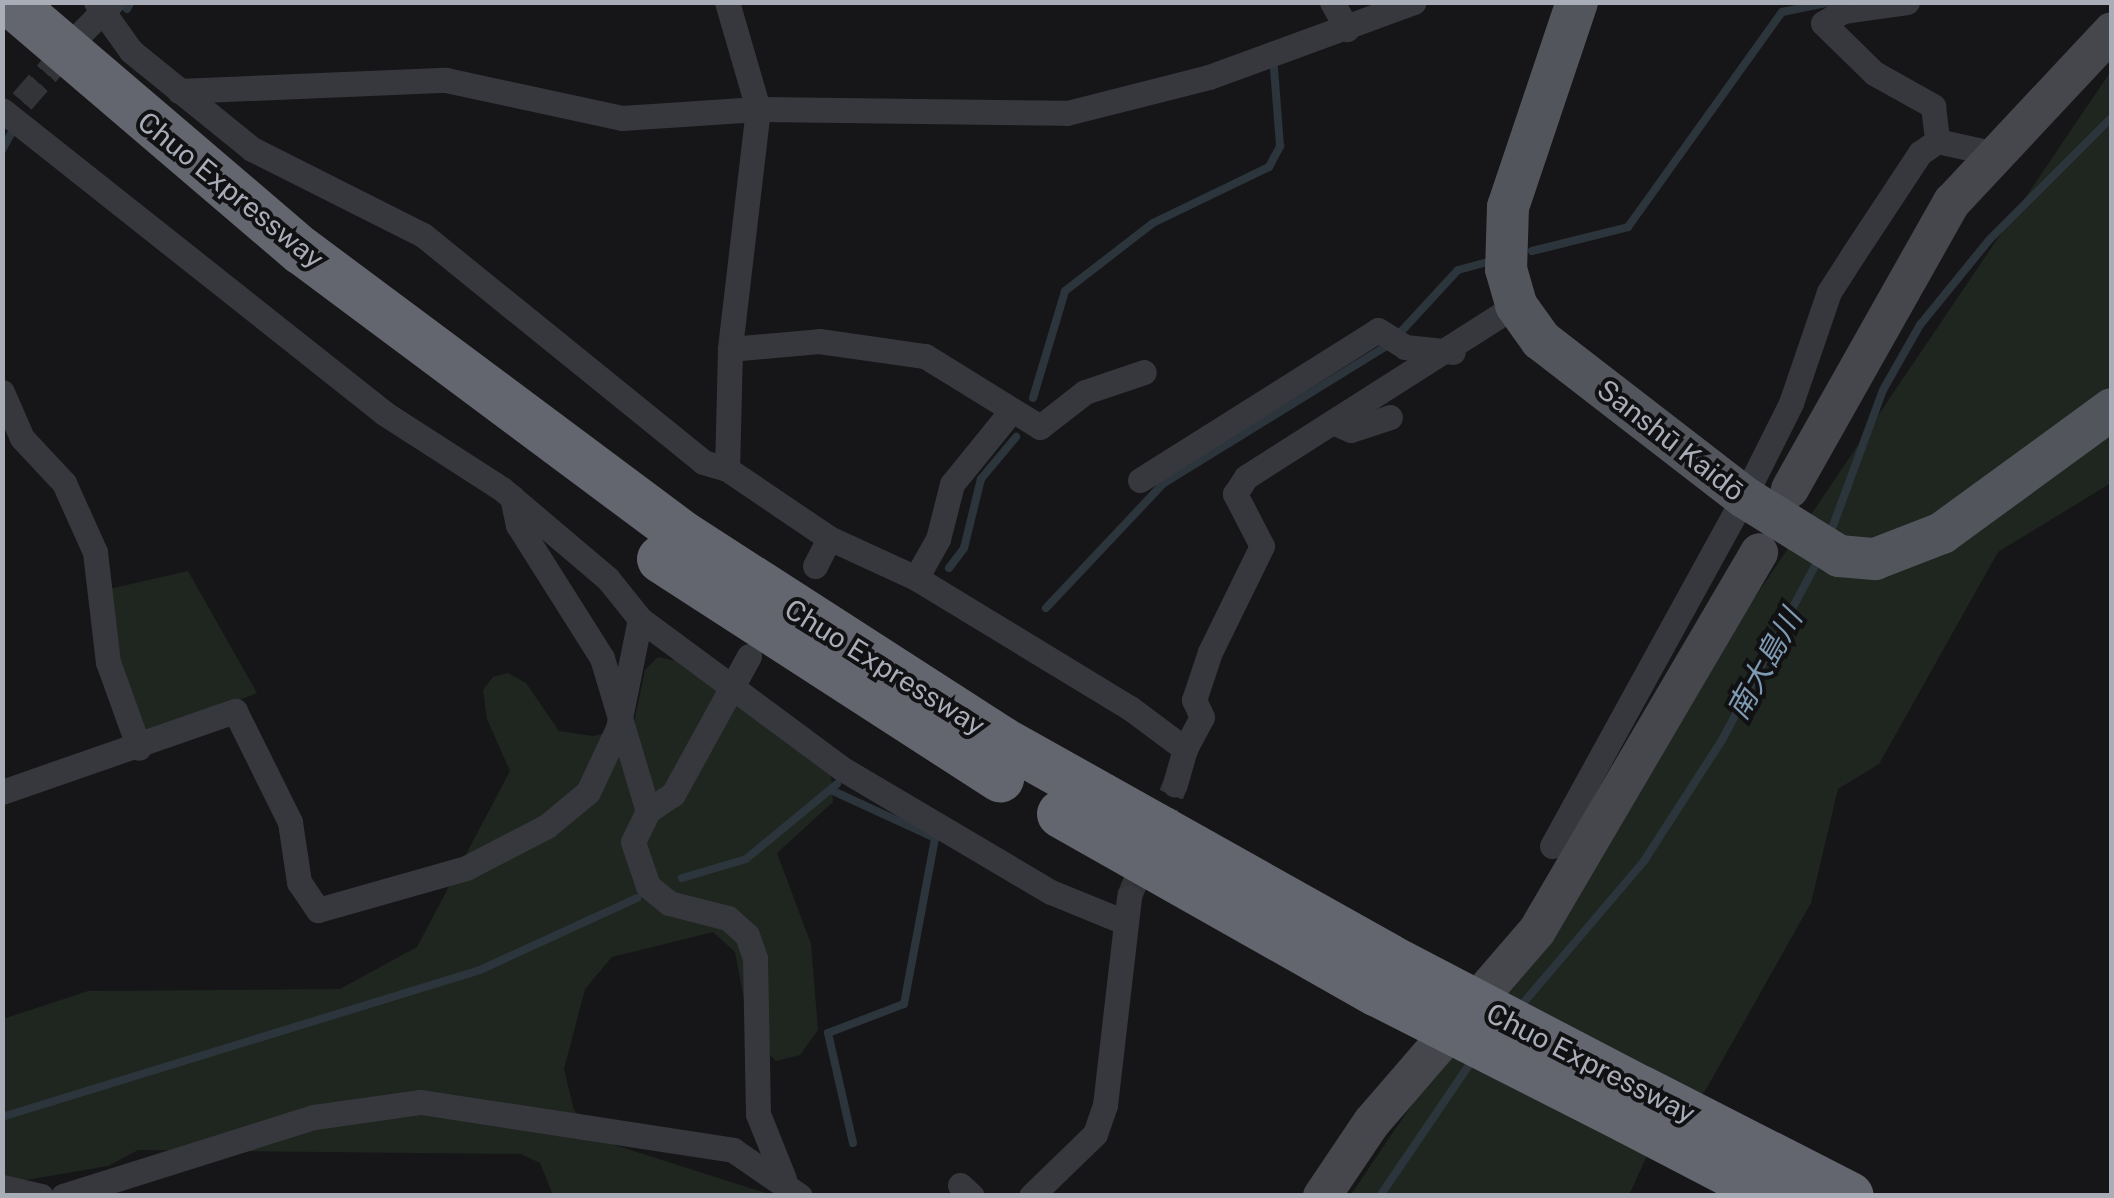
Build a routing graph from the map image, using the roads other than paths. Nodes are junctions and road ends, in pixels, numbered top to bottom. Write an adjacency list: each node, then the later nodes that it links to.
1 (10, 2): 45 (highway, Chuo Expressway)
2 (726, 2): 14 (street)
3 (1332, 2): 8 (street)
4 (1414, 2): 8 (street)
5 (1577, 2): 17 (main road, Sanshū Kaidō)
6 (1907, 2): 15 (street)
7 (105, 6): 10 (street); 12 (street)
8 (1348, 29): 14 (street)
9 (2112, 30): 16 (street)
10 (79, 35)
11 (2, 38): 45 (highway, Chuo Expressway)
12 (179, 91): 14 (street); 26 (street)
13 (9, 104): 30 (street)
14 (758, 109): 18 (street)
15 (1937, 141): 16 (street); 29 (street)
16 (1996, 154): 28 (street)
17 (1516, 304): 19 (street); 29 (main road, Sanshū Kaidō)
18 (730, 349): 23 (street); 26 (street)
19 (1452, 352): 25 (street); 27 (street)
20 (1144, 372): 23 (street)
21 (2, 392): 39 (street)
22 (2112, 408): 29 (main road, Sanshū Kaidō)
23 (1012, 410): 34 (street)
24 (1390, 417): 25 (street)
25 (1336, 423): 40 (street)
26 (727, 469): 31 (street)
27 (1140, 480)
28 (1790, 489)
29 (1744, 497): 44 (street)
30 (512, 498): 35 (street); 38 (street)
31 (829, 538): 33 (street); 34 (street)
32 (1758, 552): 52 (street)
33 (815, 566)
34 (916, 578): 40 (street)
35 (640, 620): 37 (street); 38 (street)
36 (749, 656): 37 (street)
37 (735, 688): 43 (street); 51 (street)
38 (619, 722): 39 (street); 43 (street)
39 (139, 748): 42 (street)
40 (1184, 749): 41 (street)
41 (1175, 785)
42 (2, 792)
43 (648, 811): 48 (street)
44 (1552, 846)
45 (1383, 975): 46 (highway, Chuo Expressway, bridge)
46 (1635, 1105): 53 (highway, Chuo Expressway); 54 (highway, Chuo Expressway)
47 (2, 1187): 49 (street)
48 (792, 1187): 50 (street)
49 (42, 1196)
50 (64, 1196)
51 (1031, 1196)
52 (1322, 1196)
53 (1774, 1196)
54 (1850, 1196)

